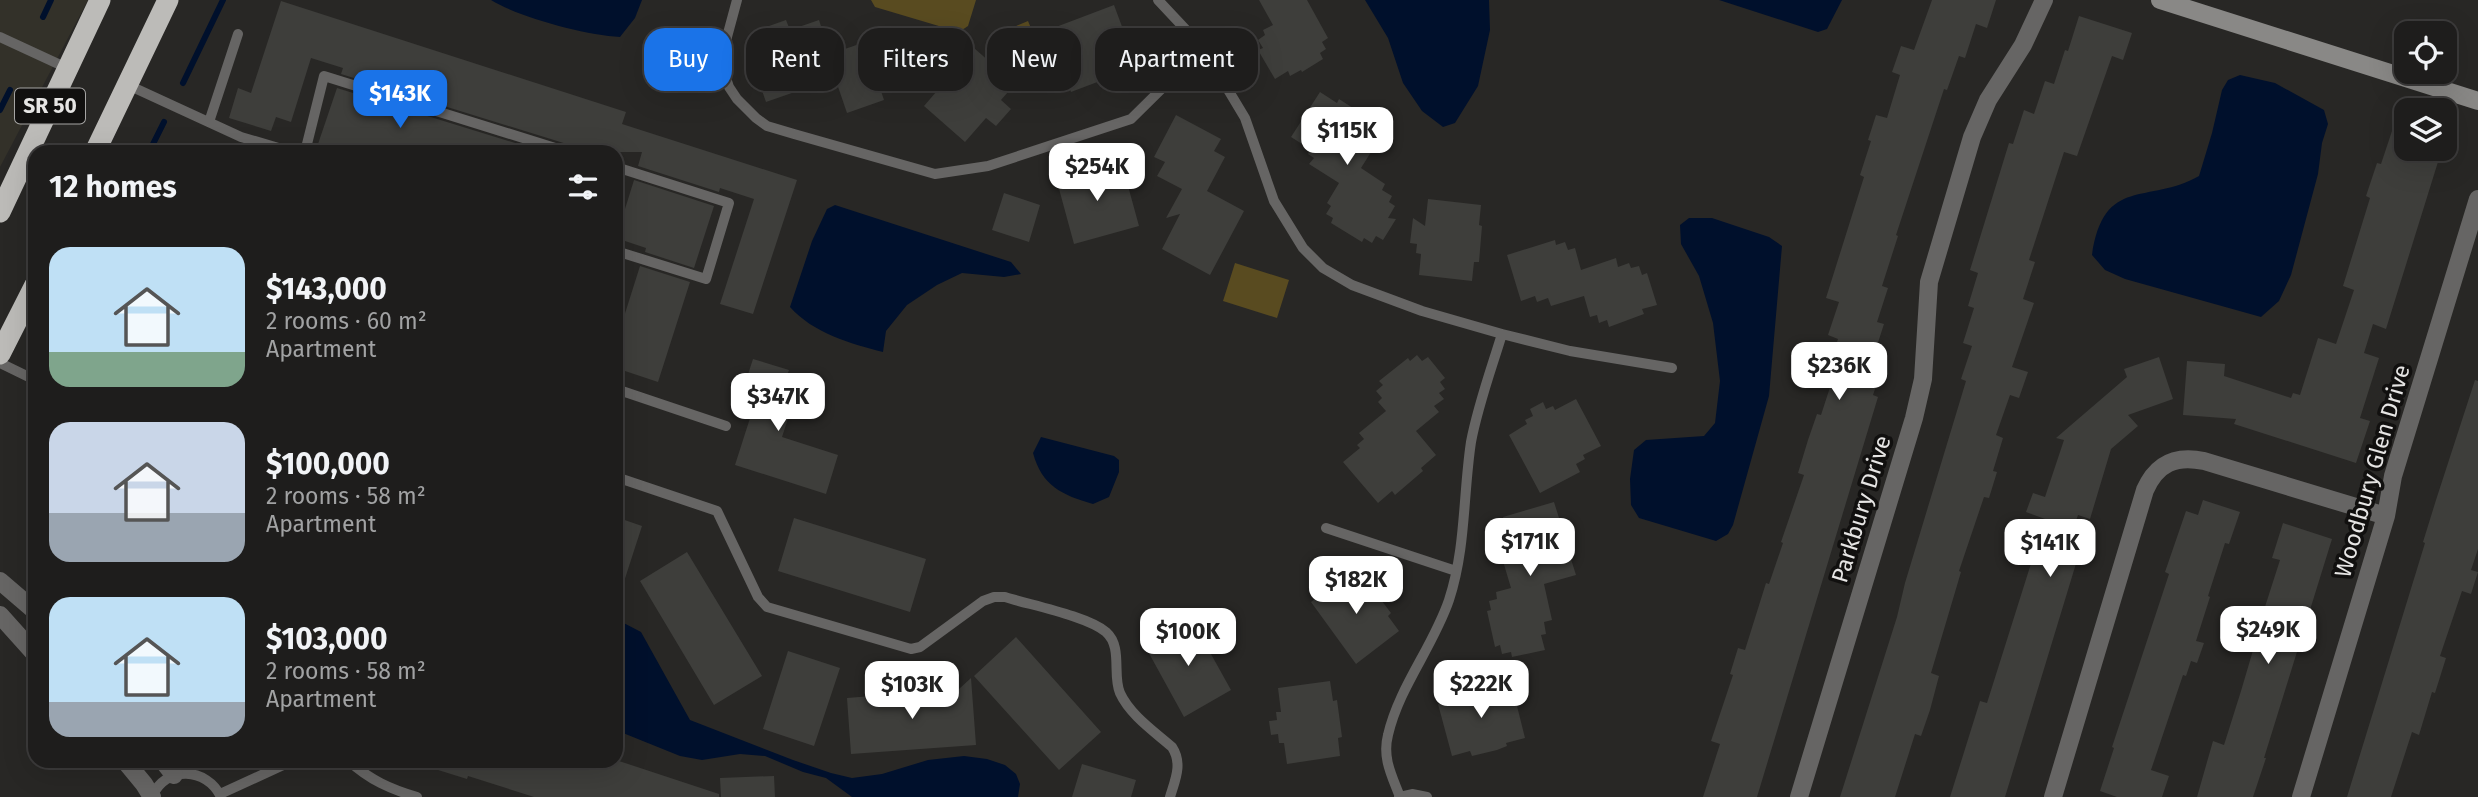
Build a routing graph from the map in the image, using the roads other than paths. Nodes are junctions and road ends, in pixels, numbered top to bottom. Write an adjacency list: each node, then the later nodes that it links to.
1 (100, 0): 10 (highway, SR 50)
2 (168, 0): 11 (highway, SR 50)
3 (737, 0): 12 (lane)
4 (1158, 0): 7 (lane)
5 (2044, 0): 52 (street, Parkbury Drive)
6 (2161, 0): 14 (street)
7 (1184, 28)
8 (238, 34): 15 (lane)
9 (0, 37): 10 (lane)
10 (68, 69): 16 (highway, SR 50)
11 (127, 84): 15 (lane); 17 (highway, SR 50)
12 (1159, 91)
13 (1229, 91): 27 (lane)
14 (2478, 100)
15 (209, 122): 18 (lane)
16 (32, 145)
17 (98, 145)
18 (268, 145)
19 (308, 145): 20 (lane)
20 (546, 145)
21 (28, 153): 24 (highway, SR 50)
22 (623, 169): 25 (lane)
23 (2478, 199): 35 (street, Woodbury Glen Drive)
24 (0, 212)
25 (623, 253)
26 (28, 299): 28 (highway)
27 (1502, 334): 30 (lane); 37 (lane)
28 (0, 354)
29 (0, 363): 31 (lane)
30 (1672, 368)
31 (28, 377)
32 (623, 391): 33 (lane)
33 (726, 426)
34 (623, 479): 49 (lane)
35 (2386, 516): 53 (street); 54 (street, Woodbury Glen Drive)
36 (1326, 528): 37 (lane)
37 (1457, 571): 50 (lane)
38 (0, 581): 39 (street)
39 (28, 605)
40 (0, 615): 41 (street)
41 (28, 646)
42 (131, 768): 47 (street)
43 (169, 768): 46 (lane); 47 (lane)
44 (278, 768): 46 (lane)
45 (356, 768): 48 (lane)
46 (221, 796)
47 (152, 797)
48 (417, 797)
49 (1170, 797)
50 (1399, 797): 51 (lane)
51 (1427, 797)
52 (1799, 797)
53 (2053, 797)
54 (2301, 797)

